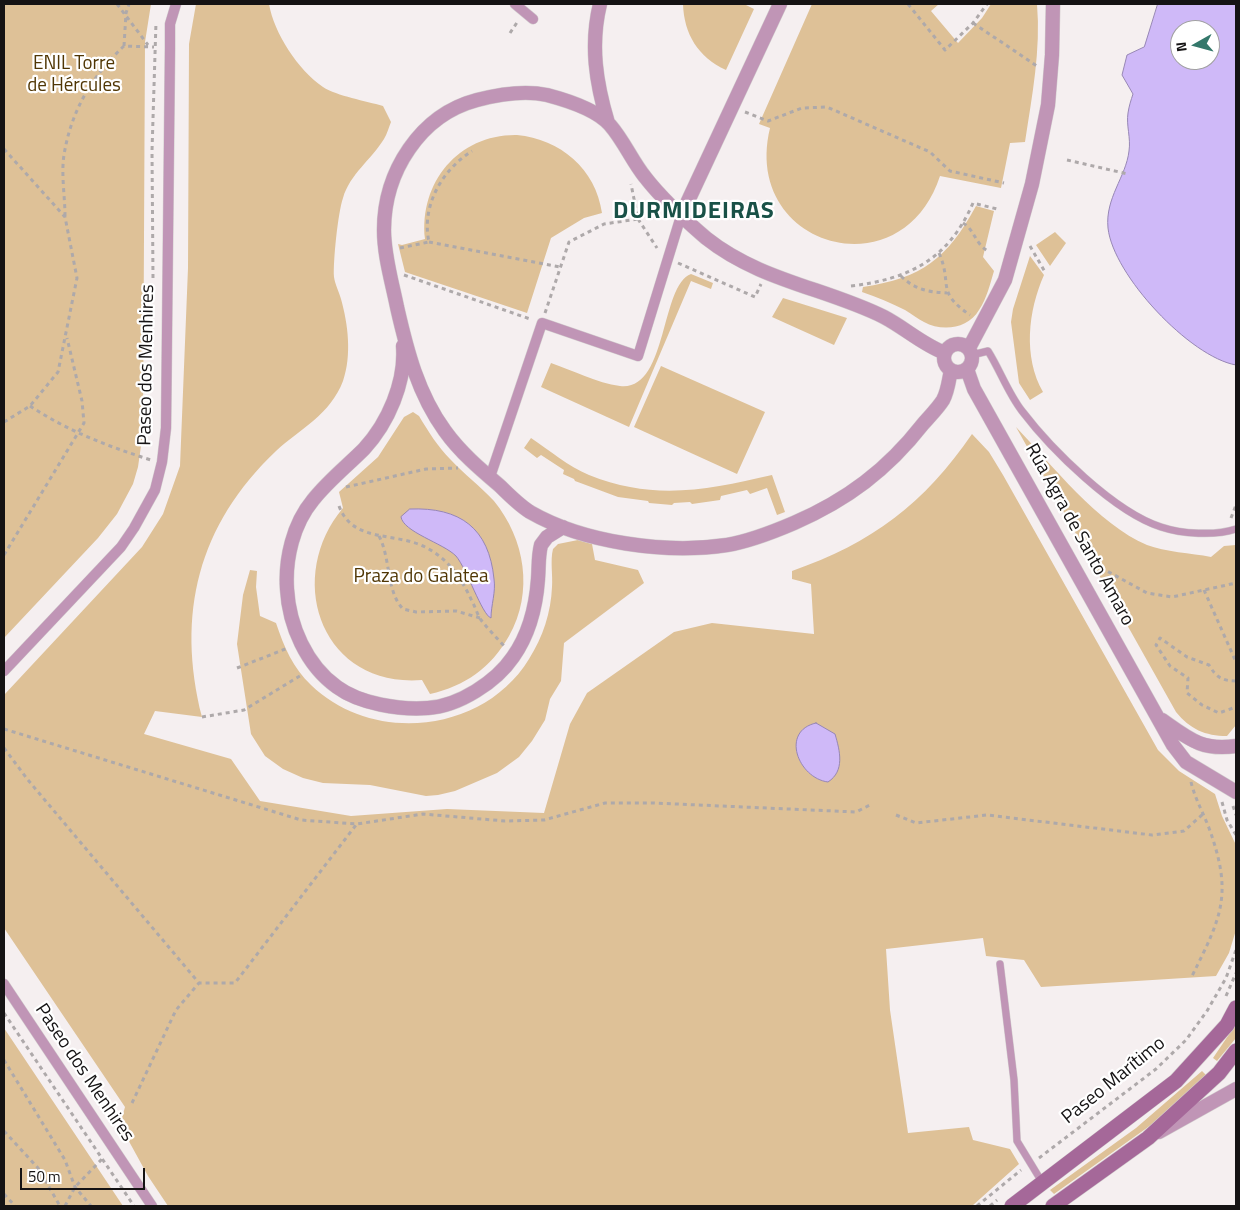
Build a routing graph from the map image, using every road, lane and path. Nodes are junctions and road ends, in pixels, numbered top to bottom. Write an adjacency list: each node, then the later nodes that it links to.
1 (117, 4): 10 (path)
2 (129, 4): 10 (path)
3 (176, 4): 17 (street, Paseo dos Menhires)
4 (515, 4): 11 (street)
5 (600, 4): 20 (street)
6 (780, 4): 28 (street)
7 (908, 4): 13 (path)
8 (987, 4): 13 (path)
9 (1053, 4): 50 (street)
10 (126, 13): 14 (path); 15 (path)
11 (533, 19)
12 (156, 20): 16 (path)
13 (973, 24): 18 (path)
14 (124, 46): 15 (path); 29 (path)
15 (148, 46): 16 (path)
16 (154, 46): 17 (path); 44 (path)
17 (170, 48): 76 (street, Paseo dos Menhires)
18 (1038, 67)
19 (737, 109): 26 (path)
20 (608, 123): 28 (street); 47 (street)
21 (4, 149): 29 (path)
22 (472, 151): 32 (path)
23 (1067, 160): 24 (path)
24 (1128, 174)
25 (630, 180): 30 (path)
26 (1004, 183)
27 (997, 209): 31 (path)
28 (681, 216): 37 (street); 51 (street)
29 (65, 217): 49 (path)
30 (638, 219): 37 (path); 38 (path)
31 (963, 223): 35 (path); 36 (path)
32 (429, 242): 34 (path); 38 (path)
33 (1030, 245): 39 (path)
34 (404, 247)
35 (988, 250)
36 (939, 253): 41 (path); 45 (path)
37 (668, 259): 42 (path); 48 (street)
38 (560, 267): 48 (path)
39 (1045, 272)
40 (402, 274): 48 (path)
41 (901, 276): 43 (path); 45 (path)
42 (762, 282)
43 (849, 286)
44 (153, 287)
45 (948, 293): 46 (path)
46 (977, 319)
47 (400, 321): 61 (street); 64 (street)
48 (542, 323): 61 (street)
49 (67, 335): 54 (path); 56 (path)
50 (970, 352): 51 (street); 52 (street); 65 (lane)
51 (945, 353): 53 (street)
52 (967, 369): 53 (street); 81 (street, Rúa Agra de Santo Amaro)
53 (951, 370): 64 (street)
54 (30, 406): 55 (path); 56 (path)
55 (4, 422)
56 (79, 434): 58 (path); 67 (path)
57 (152, 453): 59 (path)
58 (139, 456)
59 (149, 467)
60 (462, 468): 62 (path)
61 (490, 477): 64 (street)
62 (338, 488)
63 (339, 506): 66 (path)
64 (563, 527)
65 (1236, 529)
66 (379, 536): 71 (path); 71 (path)
67 (4, 555)
68 (1084, 558): 70 (path)
69 (1236, 583): 70 (path)
70 (1204, 590): 74 (path)
71 (480, 618): 73 (path)
72 (289, 648): 75 (path)
73 (506, 648)
74 (1236, 662)
75 (237, 668)
76 (4, 671)
77 (305, 673): 80 (path)
78 (1236, 681): 79 (path)
79 (1236, 707)
80 (202, 717)
81 (1160, 719): 83 (street, Rúa Agra de Santo Amaro); 85 (street, Rúa Agra de Santo Amaro)
82 (4, 729): 91 (path)
83 (1236, 746)
84 (4, 748): 97 (path)
85 (1186, 762): 86 (street, Rúa Agra de Santo Amaro); 89 (path)
86 (1236, 792)
87 (1220, 793): 92 (path)
88 (870, 805): 91 (path)
89 (1203, 814): 90 (path); 96 (path)
90 (896, 815)
91 (357, 824): 97 (path)
92 (1236, 835)
93 (1236, 950): 109 (path, Paseo Marítimo)
94 (1000, 964): 109 (lane)
95 (1236, 974): 99 (path)
96 (1192, 976)
97 (199, 983): 104 (path)
98 (4, 984): 107 (street, Paseo dos Menhires)
99 (1230, 1004): 110 (main road)
100 (4, 1013): 108 (path)
101 (1236, 1051): 106 (main road)
102 (4, 1060): 111 (path)
103 (1236, 1089): 106 (street)
104 (132, 1103)
105 (4, 1131): 116 (path)
106 (1148, 1138): 114 (main road)
107 (113, 1148): 108 (path); 120 (street, Paseo dos Menhires)
108 (102, 1159): 111 (path); 119 (path)
109 (1031, 1164): 110 (lane); 121 (path, Paseo Marítimo)
110 (1042, 1182): 123 (main road)
111 (75, 1187): 117 (path); 118 (path)
112 (4, 1194): 115 (path)
113 (1001, 1196): 122 (path)
114 (1057, 1205)
115 (16, 1206)
116 (60, 1206)
117 (65, 1206)
118 (91, 1206)
119 (134, 1206)
120 (152, 1206)
121 (978, 1206)
122 (990, 1206)
123 (1012, 1206)

